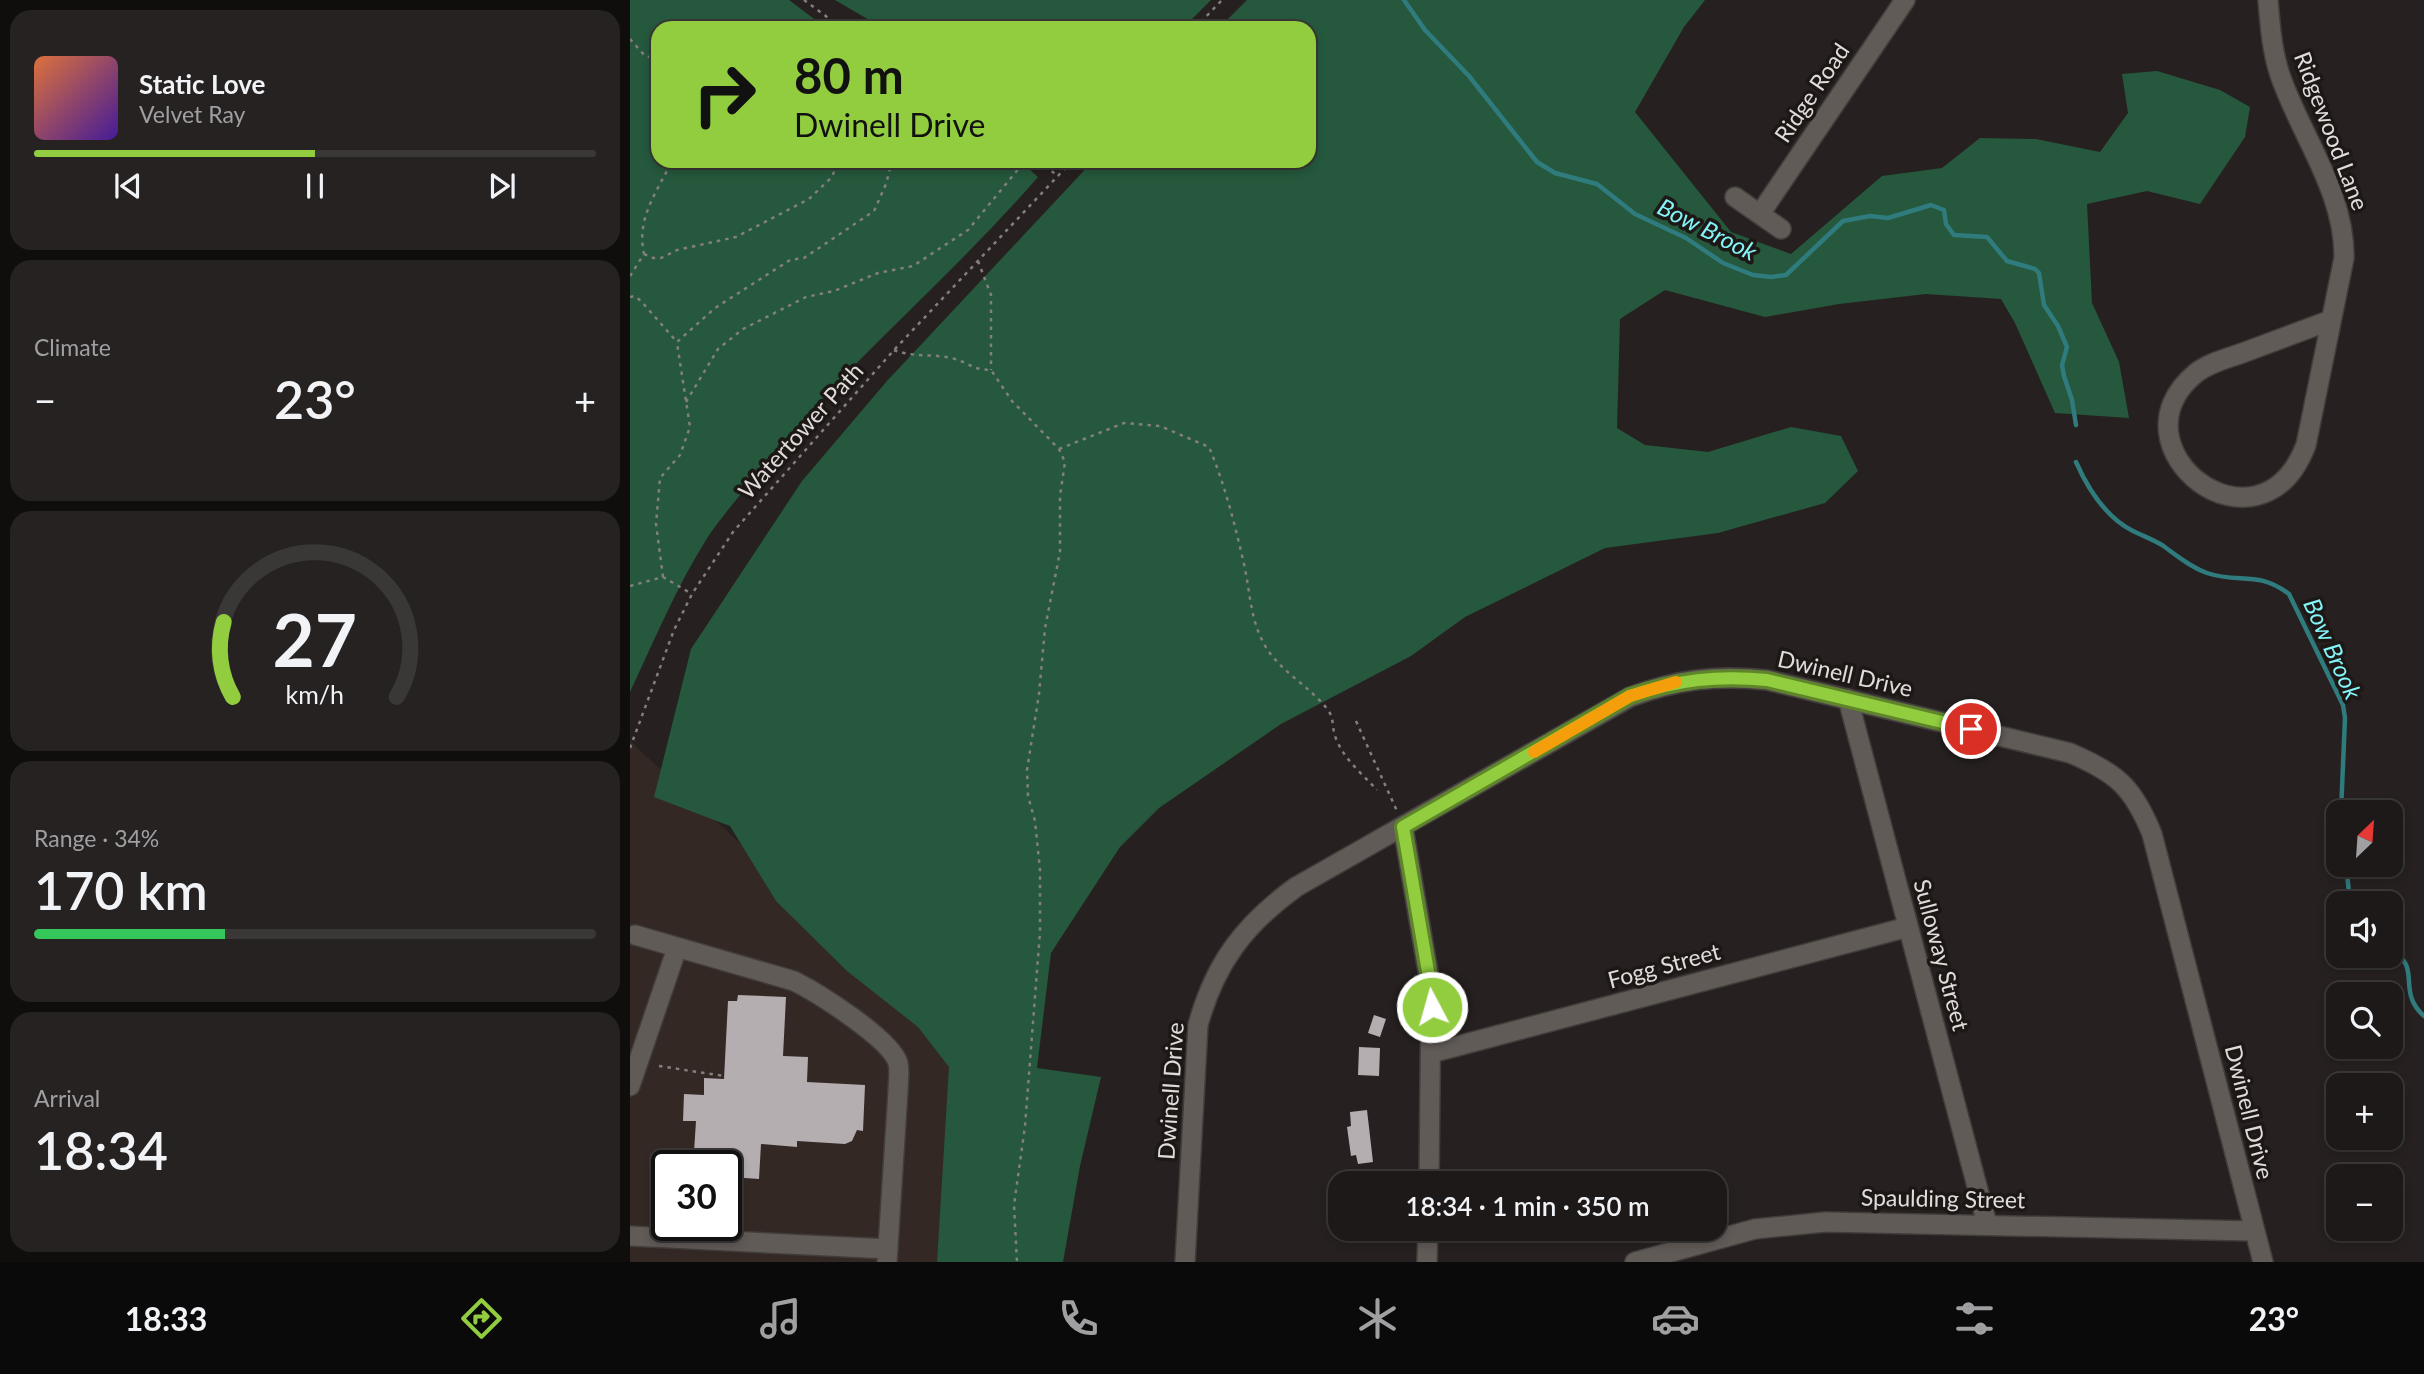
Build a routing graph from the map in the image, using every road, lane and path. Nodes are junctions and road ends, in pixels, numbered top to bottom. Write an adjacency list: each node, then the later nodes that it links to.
1 (804, 0): 5 (path)
2 (1222, 0): 6 (path)
3 (1905, 0): 17 (street, Ridge Road)
4 (2268, 0): 23 (street, Ridgewood Lane)
5 (832, 21)
6 (1202, 21)
7 (630, 39): 8 (path)
8 (651, 57)
9 (668, 168): 19 (path)
10 (835, 168): 19 (path)
11 (890, 168): 24 (path)
12 (1020, 168): 27 (path)
13 (1047, 168): 15 (path)
14 (1065, 168): 15 (path, Watertower Path)
15 (1058, 176): 20 (path, Watertower Path)
16 (1735, 197): 17 (street)
17 (1760, 214): 18 (street)
18 (1781, 229)
19 (644, 254): 21 (path)
20 (978, 261): 25 (path, Watertower Path); 26 (path)
21 (630, 276)
22 (630, 297): 24 (path)
23 (2331, 320): 23 (street, Ridgewood Lane)
24 (677, 342): 27 (path)
25 (894, 350): 26 (path); 31 (path, Watertower Path)
26 (991, 370): 28 (path)
27 (686, 402): 29 (path)
28 (1059, 449): 35 (path); 50 (path)
29 (663, 577): 30 (path); 31 (path)
30 (630, 586)
31 (692, 594): 34 (path, Watertower Path)
32 (1848, 699): 36 (street, Dwinell Drive); 37 (street, Sulloway Street); 46 (street, Dwinell Drive)
33 (1356, 721): 36 (path)
34 (630, 748)
35 (1377, 790)
36 (1403, 827): 40 (street); 51 (street, Dwinell Drive)
37 (1908, 927): 40 (street, Fogg Street); 45 (street, Sulloway Street)
38 (635, 935): 39 (street)
39 (677, 948): 43 (street); 49 (street)
40 (1431, 1053): 44 (street)
41 (659, 1066): 42 (path)
42 (724, 1076)
43 (630, 1087)
44 (1429, 1171)
45 (1987, 1224): 46 (street, Spaulding Street); 53 (street, Spaulding Street)
46 (2254, 1231): 54 (street, Dwinell Drive)
47 (630, 1236): 49 (street)
48 (1428, 1241): 52 (street)
49 (887, 1255)
50 (1017, 1262)
51 (1185, 1262)
52 (1427, 1262)
53 (1635, 1262)
54 (2263, 1262)

